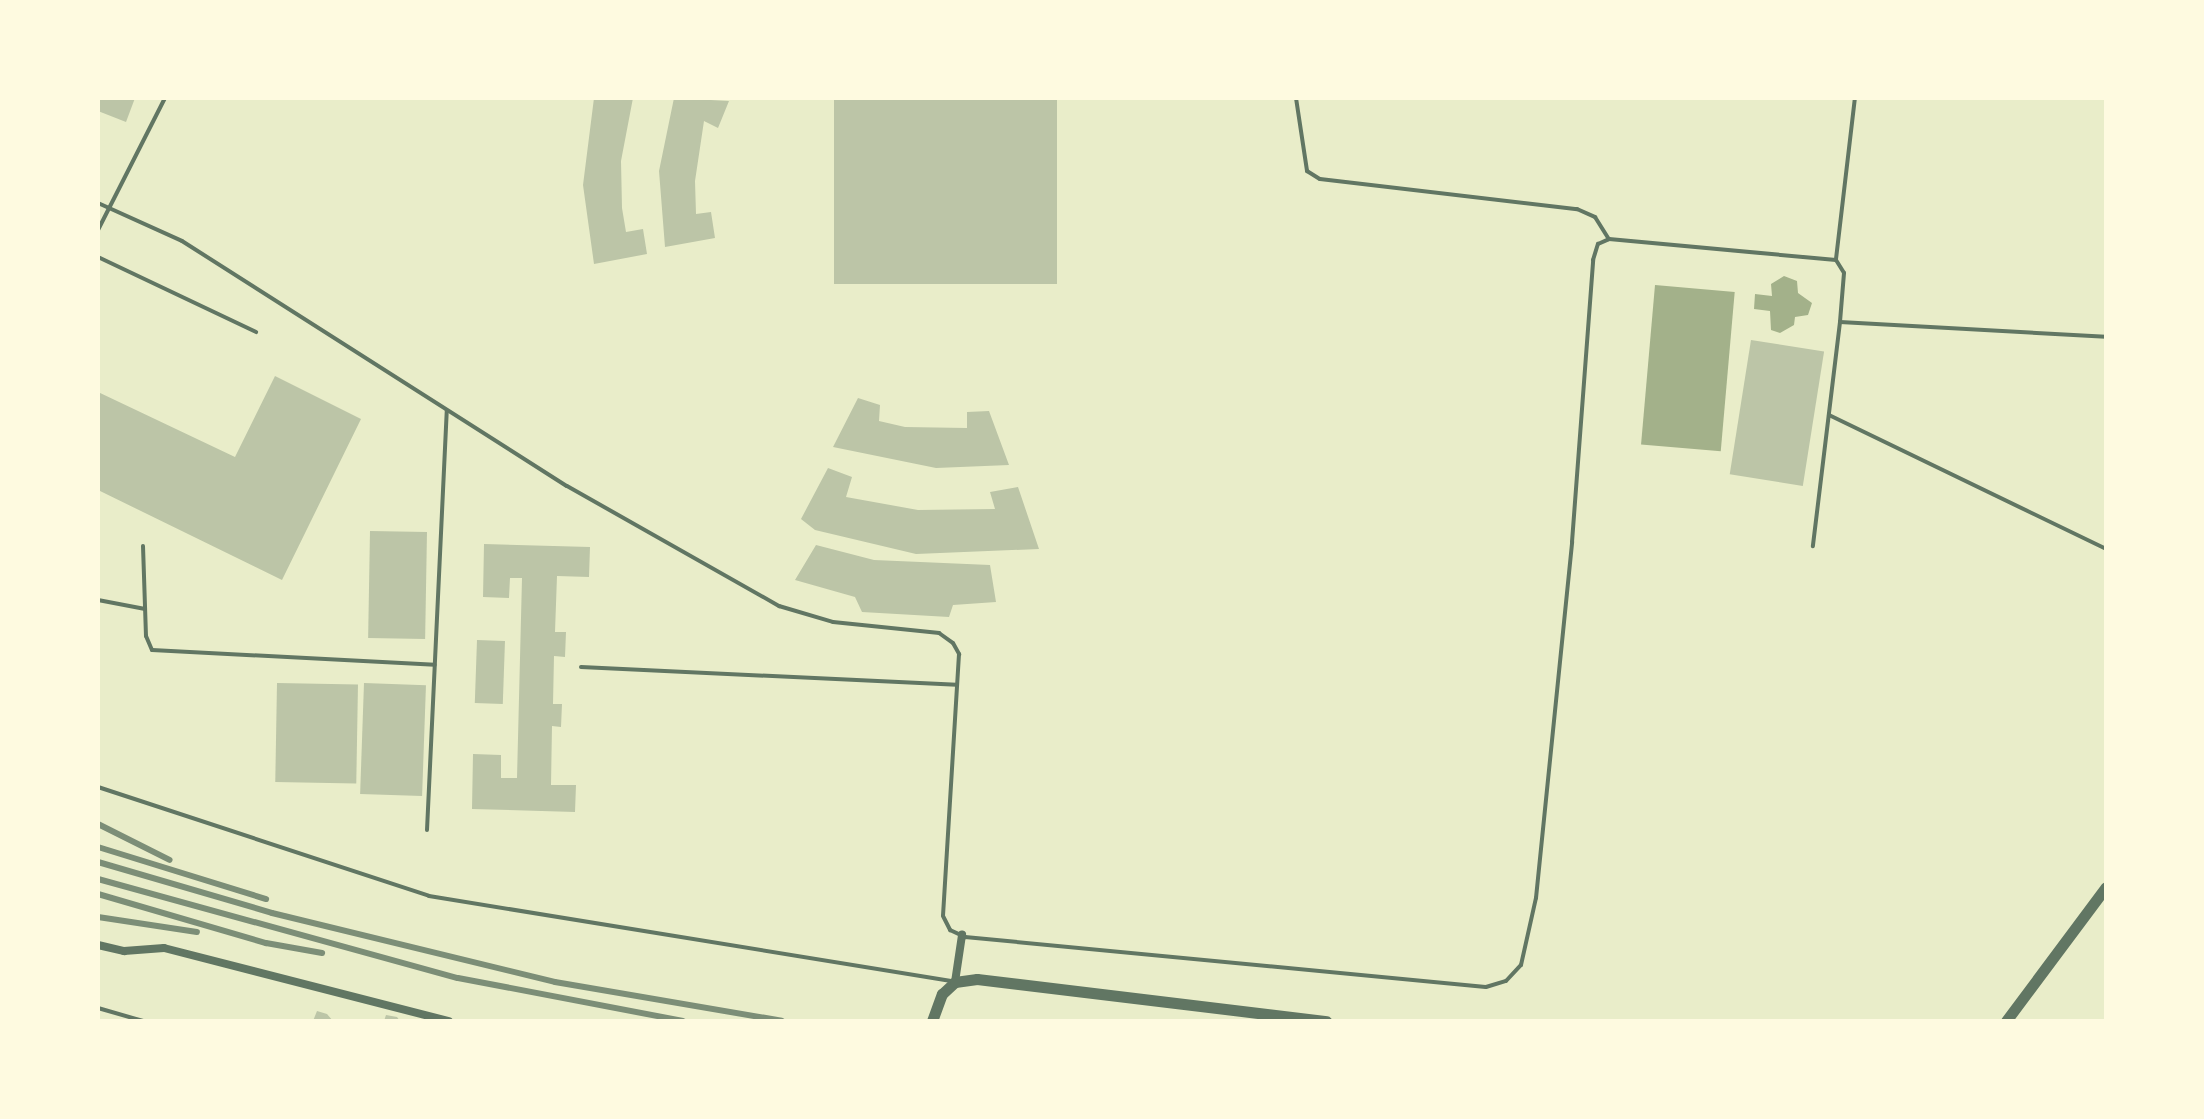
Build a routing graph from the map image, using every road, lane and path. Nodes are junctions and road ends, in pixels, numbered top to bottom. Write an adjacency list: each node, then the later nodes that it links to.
1 (165, 98): 5 (lane)
2 (1296, 98): 7 (lane)
3 (1855, 98): 9 (lane)
4 (98, 203): 5 (lane)
5 (109, 207): 6 (lane); 13 (lane)
6 (98, 230)
7 (1609, 239): 9 (lane); 26 (lane)
8 (98, 257): 11 (lane)
9 (1836, 260): 10 (lane)
10 (1840, 322): 12 (lane); 14 (lane)
11 (256, 332)
12 (2106, 337)
13 (447, 410): 20 (lane); 22 (lane)
14 (1829, 415): 16 (lane); 17 (lane)
15 (143, 546): 19 (lane)
16 (1813, 546)
17 (2106, 549)
18 (98, 600): 19 (lane)
19 (145, 609): 20 (lane)
20 (435, 665): 24 (lane)
21 (581, 667): 22 (lane)
22 (957, 685): 26 (lane)
23 (98, 787): 28 (lane)
24 (427, 830)
25 (2106, 887): 34 (street)
26 (962, 935): 28 (street)
27 (98, 945): 31 (street)
28 (955, 982): 32 (street); 33 (street)
29 (98, 1008): 30 (lane)
30 (143, 1021)
31 (449, 1021)
32 (932, 1021)
33 (1326, 1021)
34 (2006, 1021)

